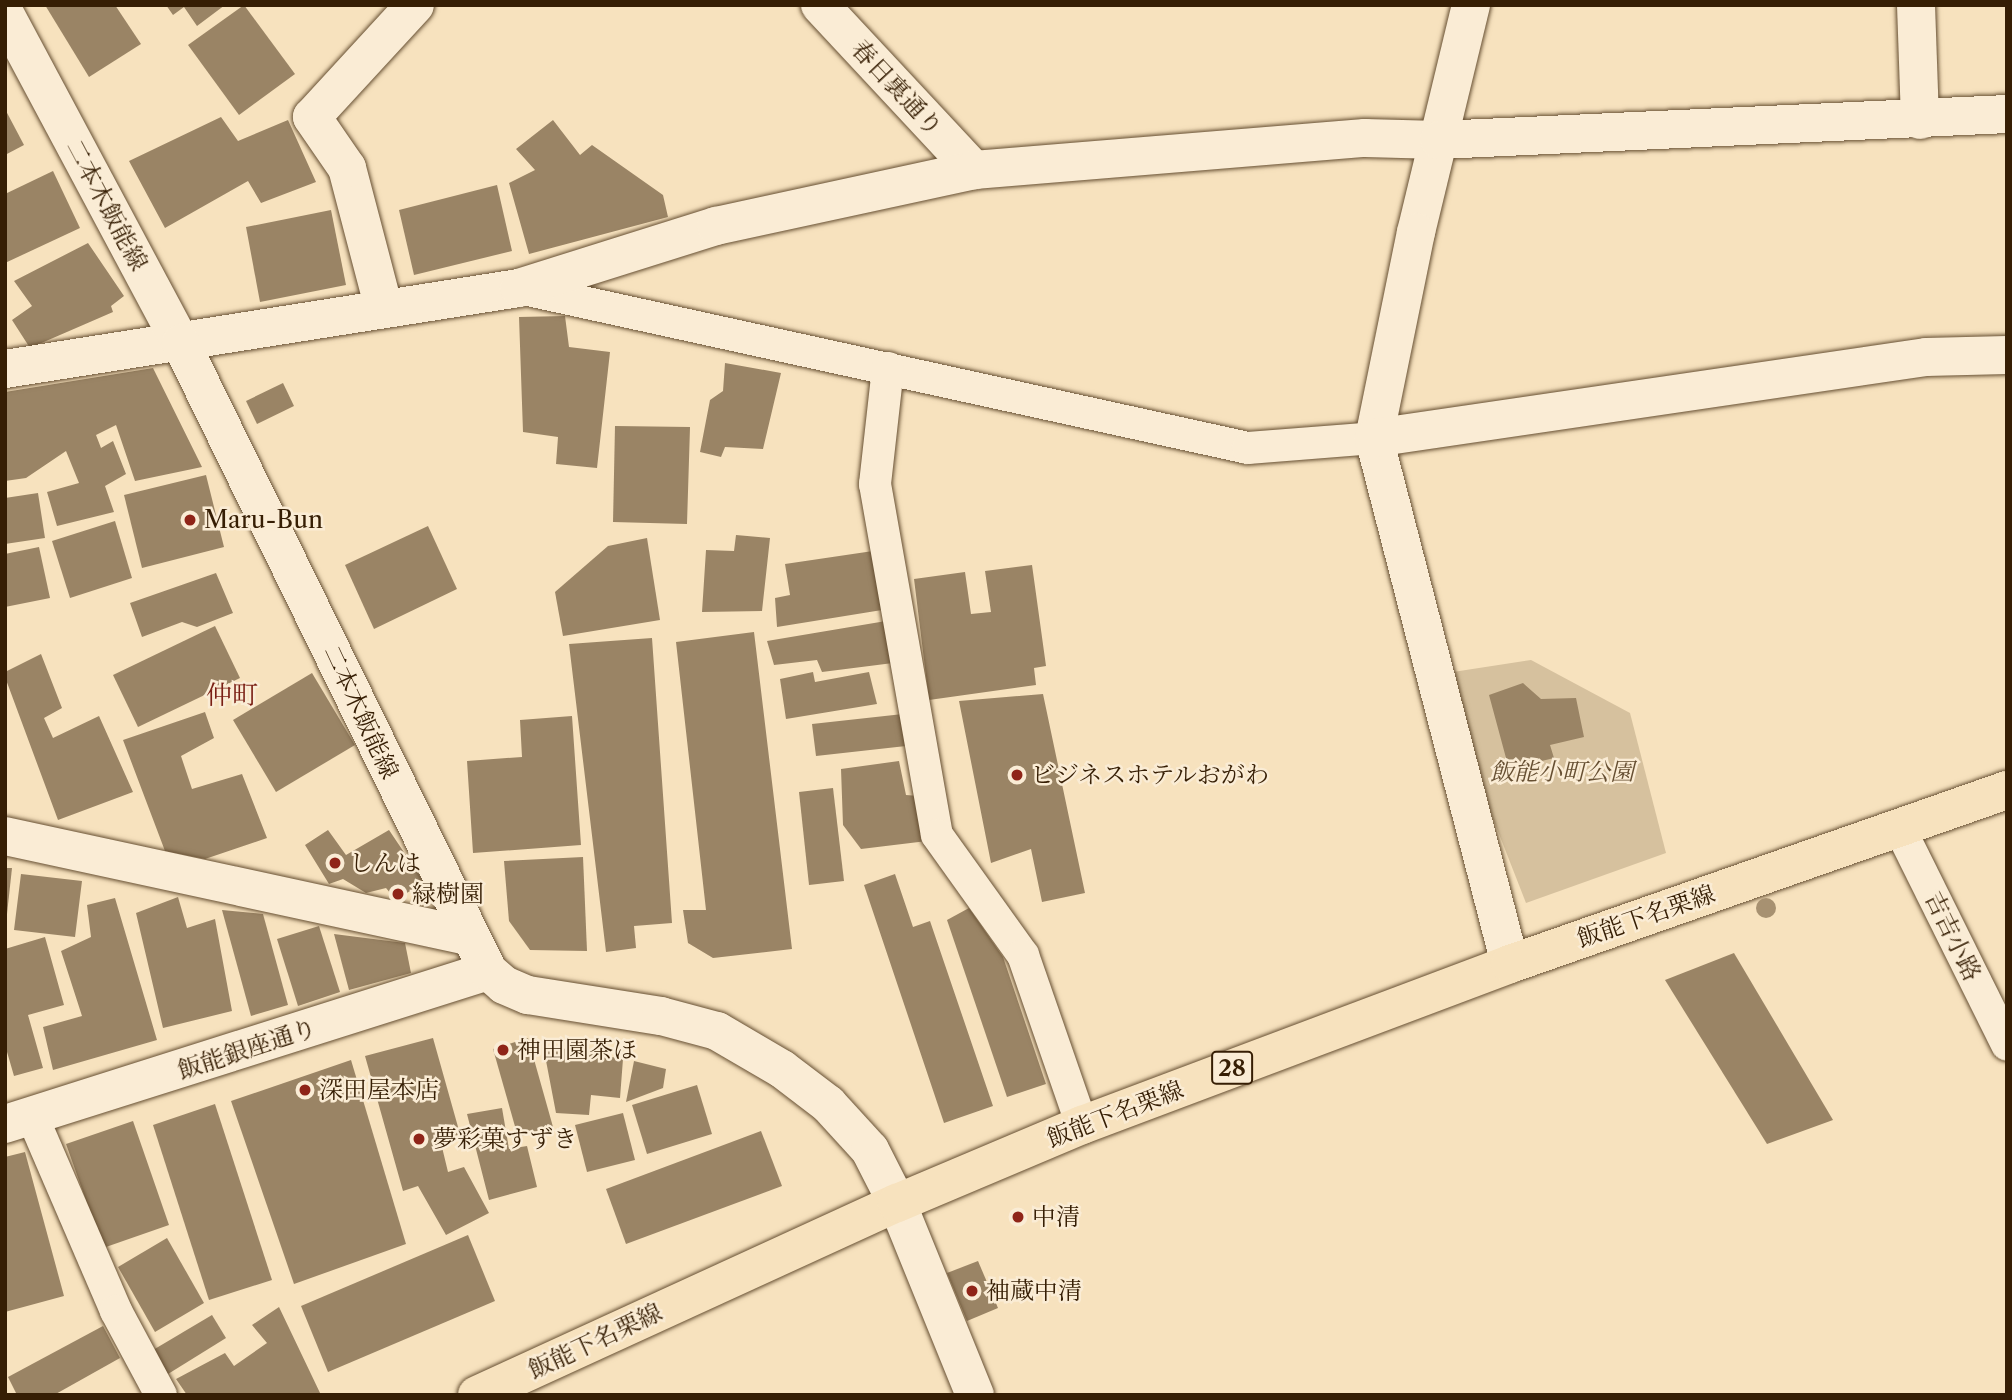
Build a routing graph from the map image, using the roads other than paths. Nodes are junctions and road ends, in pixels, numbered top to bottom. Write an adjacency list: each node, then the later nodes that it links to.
1 (415, 5): 11 (street)
2 (820, 5): 9 (street, 春日裏通り)
3 (1471, 5): 8 (street)
4 (1916, 5): 7 (street)
5 (5, 14): 12 (street, 二本木飯能線)
6 (2007, 114): 7 (street)
7 (1920, 120): 8 (street)
8 (1439, 140): 9 (street); 16 (street)
9 (974, 170): 10 (street)
10 (519, 288): 11 (street); 14 (lane)
11 (384, 309): 12 (street)
12 (181, 343): 15 (street); 20 (street, 二本木飯能線)
13 (2007, 355): 16 (street)
14 (888, 368): 16 (lane); 25 (lane)
15 (5, 369)
16 (1374, 438): 21 (street)
17 (2007, 790): 18 (main road, 飯能下名栗線 / 28)
18 (1899, 827): 21 (main road, 飯能下名栗線 / 28); 23 (lane, 吉吉小路)
19 (5, 836): 20 (street)
20 (467, 936): 22 (street, 二本木飯能線)
21 (1510, 964): 25 (main road, 飯能下名栗線 / 28)
22 (488, 971): 24 (street, 飯能銀座通り); 26 (street, 二本木飯能線)
23 (2007, 1045)
24 (19, 1121): 27 (lane)
25 (1082, 1125): 26 (main road, 飯能下名栗線 / 28)
26 (897, 1203): 28 (main road, 飯能下名栗線 / 28); 29 (street, 二本木飯能線)
27 (161, 1395)
28 (477, 1395)
29 (975, 1395)

